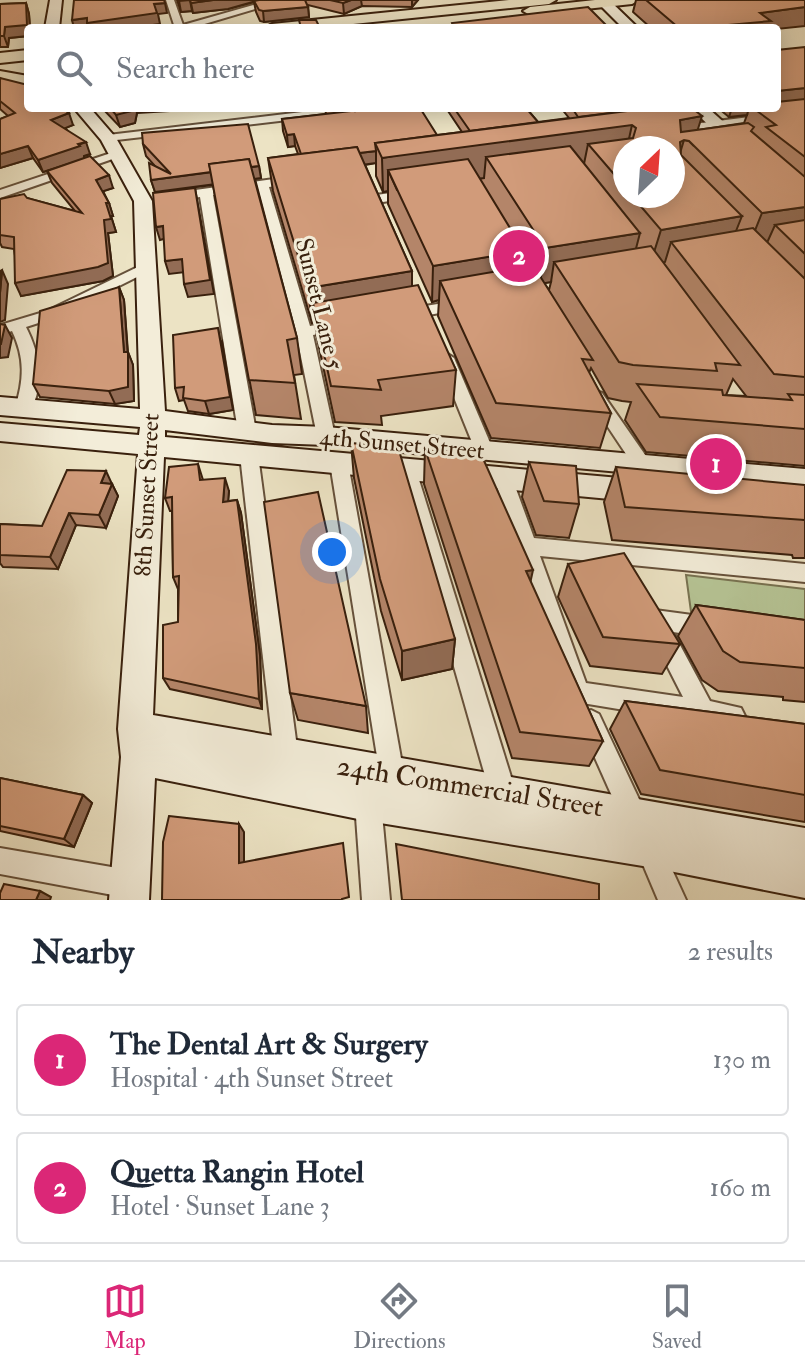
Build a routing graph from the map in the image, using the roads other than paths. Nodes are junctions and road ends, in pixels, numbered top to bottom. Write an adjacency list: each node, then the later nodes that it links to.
1 (44, 0): 9 (street)
2 (56, 0): 10 (street)
3 (170, 0): 11 (street)
4 (281, 0): 12 (street)
5 (549, 0): 7 (main road)
6 (632, 0): 8 (main road)
7 (490, 3): 13 (main road)
8 (598, 4): 14 (main road); 15 (street); 16 (street)
9 (42, 24)
10 (53, 24)
11 (179, 24)
12 (195, 24)
13 (307, 24)
14 (410, 24)
15 (612, 24)
16 (626, 24)
17 (24, 55): 18 (main road)
18 (0, 58)
19 (24, 65): 20 (main road)
20 (0, 68)
21 (0, 76): 22 (main road)
22 (24, 80)
23 (85, 112): 28 (street, 8th Sunset Street)
24 (338, 112): 28 (street)
25 (804, 114): 26 (street)
26 (719, 118): 27 (street); 29 (street)
27 (670, 130)
28 (113, 146): 33 (street); 38 (street, 8th Sunset Street)
29 (748, 153)
30 (306, 179): 32 (street)
31 (0, 180): 33 (street)
32 (262, 185): 36 (street); 46 (street, Sunset Lane 5)
33 (28, 187): 35 (street)
34 (423, 192): 37 (street)
35 (0, 194)
36 (206, 194): 38 (street); 55 (street)
37 (376, 199)
38 (143, 201): 39 (street, 8th Sunset Street)
39 (148, 266): 44 (street); 53 (street, 8th Sunset Street)
40 (473, 303): 42 (street)
41 (396, 316): 42 (street)
42 (429, 318): 56 (street)
43 (350, 324): 46 (street)
44 (18, 327): 45 (street); 48 (street)
45 (0, 330)
46 (304, 332): 54 (street, Sunset Lane 5)
47 (588, 383): 49 (street)
48 (12, 407): 51 (street, 4th Sunset Street)
49 (603, 409): 50 (street); 58 (street)
50 (632, 411)
51 (117, 430): 52 (street, 4th Sunset Street); 53 (street, 4th Sunset Street)
52 (0, 432)
53 (151, 432): 55 (street, 4th Sunset Street); 71 (street, 8th Sunset Street)
54 (326, 436): 55 (street, 4th Sunset Street); 56 (street, 4th Sunset Street)
55 (258, 444): 57 (street, 4th Sunset Street); 72 (street)
56 (485, 452): 58 (street, 4th Sunset Street)
57 (339, 463): 59 (street, 4th Sunset Street); 73 (street)
58 (642, 464): 61 (street, 4th Sunset Street)
59 (407, 470): 60 (street, 4th Sunset Street); 74 (street)
60 (503, 478): 62 (street, 4th Sunset Street); 63 (street)
61 (805, 479)
62 (662, 493)
63 (527, 546): 64 (street); 68 (street)
64 (621, 558): 65 (street); 66 (street)
65 (805, 573)
66 (655, 620): 67 (street); 69 (street)
67 (730, 631)
68 (578, 693): 69 (street); 76 (street)
69 (703, 711): 70 (street)
70 (761, 721)
71 (137, 743): 72 (street, 24th Commercial Street); 75 (street, 24th Commercial Street); 81 (street, 8th Sunset Street)
72 (286, 755): 73 (street, 24th Commercial Street)
73 (392, 775): 74 (street, 24th Commercial Street)
74 (503, 793): 76 (street, 24th Commercial Street)
75 (368, 803): 78 (street, 24th Commercial Street); 82 (street)
76 (633, 814): 77 (street, 24th Commercial Street)
77 (805, 847)
78 (649, 848): 80 (street, 24th Commercial Street); 83 (street)
79 (0, 861): 81 (street)
80 (805, 879)
81 (129, 892)
82 (376, 900)
83 (672, 900)

